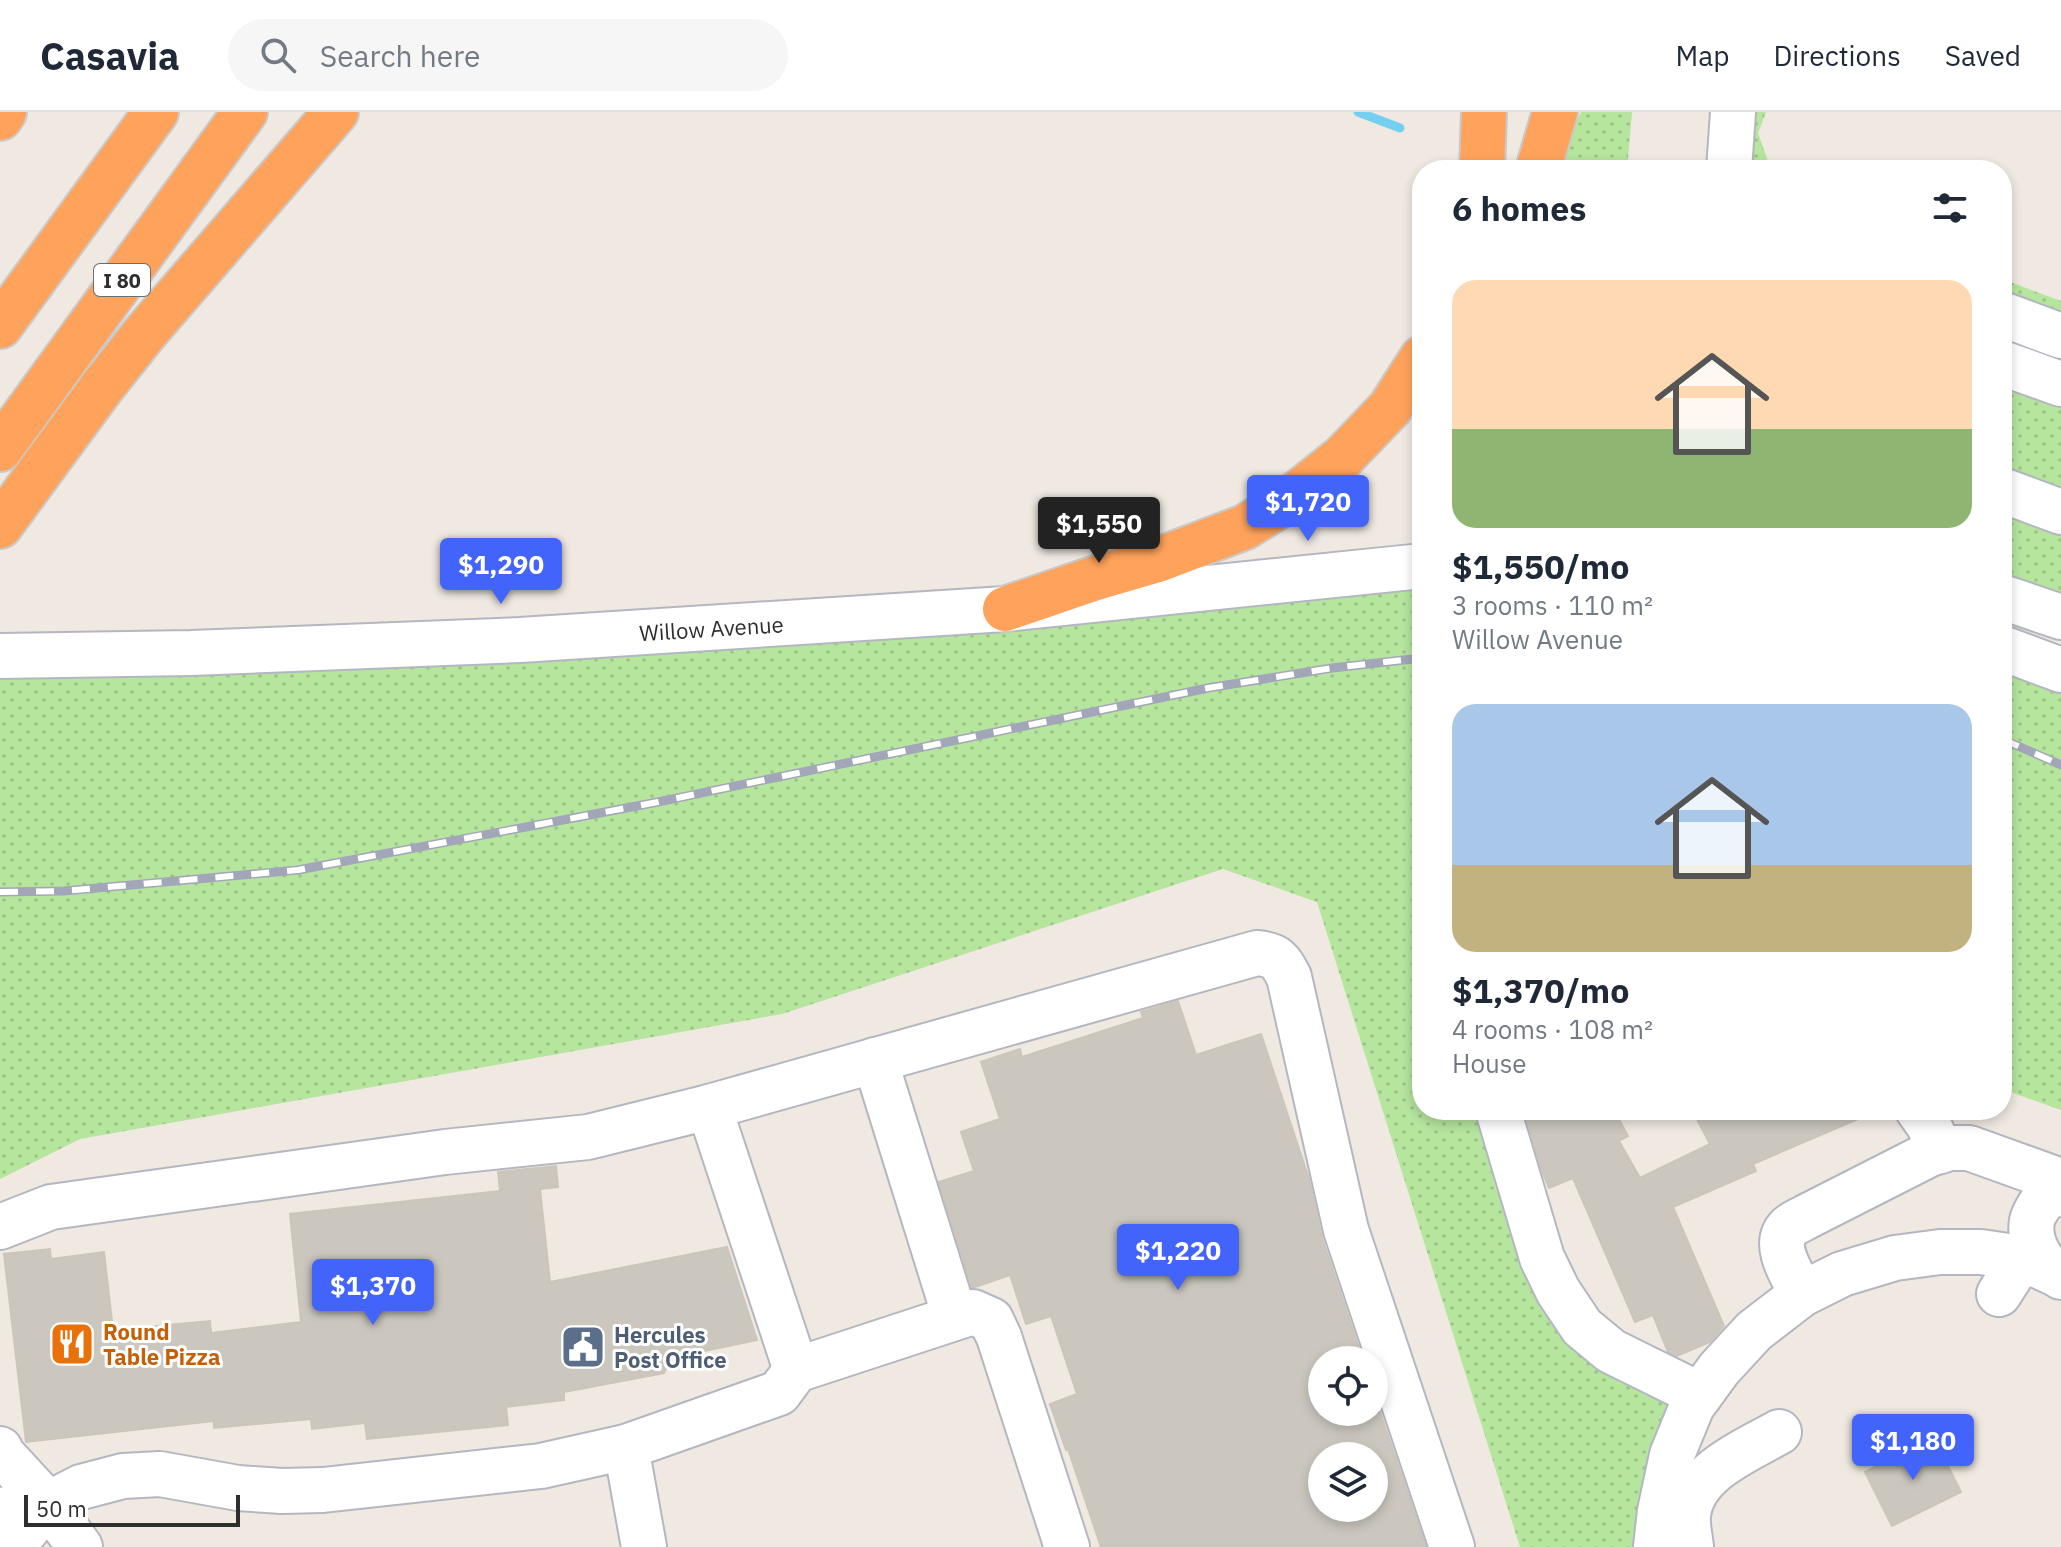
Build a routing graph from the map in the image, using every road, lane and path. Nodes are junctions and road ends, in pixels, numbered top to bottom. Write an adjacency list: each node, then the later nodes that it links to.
1 (4, 112): 8 (highway)
2 (156, 112): 13 (highway)
3 (245, 112): 18 (highway, I 80)
4 (336, 112): 20 (highway)
5 (1484, 112): 9 (highway)
6 (1555, 112): 10 (highway)
7 (1733, 112): 11 (street)
8 (0, 118)
9 (1482, 160)
10 (1541, 160)
11 (1730, 160)
12 (2012, 318): 14 (street)
13 (0, 326)
14 (2061, 336)
15 (2012, 367): 17 (street)
16 (1412, 374): 24 (highway)
17 (2061, 384)
18 (0, 449)
19 (2012, 497): 21 (street)
20 (11, 511)
21 (2061, 512)
22 (1412, 567): 24 (street, Willow Avenue)
23 (2012, 601): 25 (street)
24 (1005, 609): 26 (street, Willow Avenue)
25 (2061, 619): 28 (street)
26 (191, 653): 27 (street, Willow Avenue); 29 (street)
27 (0, 656)
28 (2034, 659)
29 (0, 680)
30 (875, 1060): 31 (street); 43 (street); 55 (street)
31 (709, 1107): 38 (street); 44 (street)
32 (1501, 1120): 45 (street)
33 (1925, 1120): 34 (street)
34 (1941, 1151): 35 (street); 37 (street)
35 (2061, 1181)
36 (2061, 1193): 39 (street)
37 (1828, 1206): 40 (street); 41 (street)
38 (0, 1227)
39 (2045, 1269): 40 (street); 42 (street)
40 (1855, 1270): 41 (street)
41 (1802, 1294): 45 (street)
42 (1999, 1294)
43 (955, 1317): 44 (street); 54 (street)
44 (796, 1370): 47 (street)
45 (1700, 1395): 56 (street)
46 (1779, 1432): 57 (street)
47 (626, 1447): 49 (street); 53 (street)
48 (0, 1449): 49 (street)
49 (48, 1504): 50 (street); 51 (street); 52 (street)
50 (0, 1510)
51 (12, 1547)
52 (80, 1547)
53 (644, 1547)
54 (1067, 1547)
55 (1452, 1547)
56 (1656, 1547)
57 (1691, 1547)

